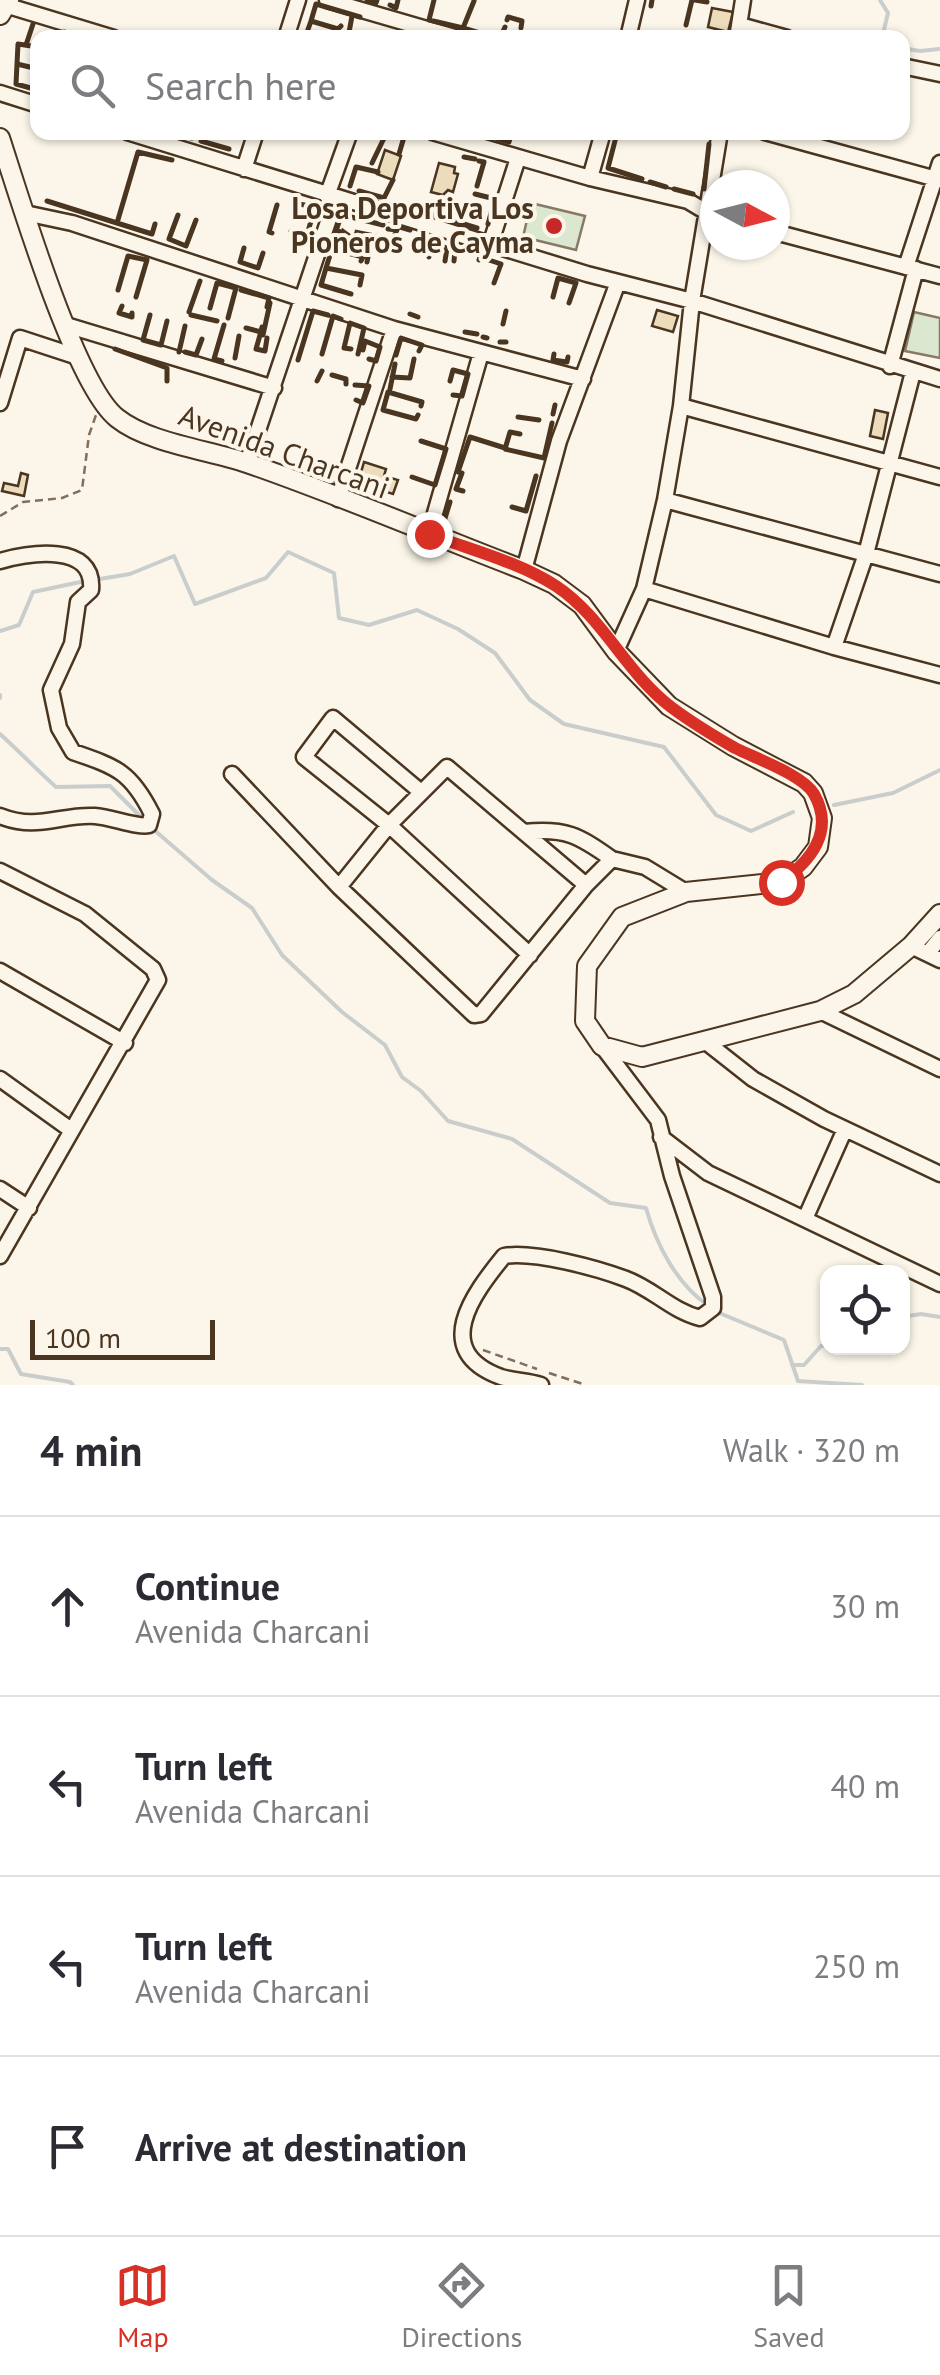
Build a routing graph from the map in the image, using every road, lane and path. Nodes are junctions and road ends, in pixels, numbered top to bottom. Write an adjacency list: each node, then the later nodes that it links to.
1 (298, 0): 7 (street)
2 (327, 0): 8 (street)
3 (637, 0): 9 (street)
4 (743, 0): 10 (street)
5 (5, 6): 6 (street)
6 (87, 30)
7 (289, 30)
8 (430, 30)
9 (630, 30)
10 (739, 30)
11 (910, 68): 12 (street)
12 (940, 74)
13 (0, 93): 14 (street)
14 (30, 102)
15 (0, 138): 31 (main road, Avenida Charcani)
16 (152, 140): 25 (street)
17 (253, 140): 25 (street)
18 (348, 140): 29 (street)
19 (458, 140): 23 (street)
20 (601, 140): 27 (street)
21 (719, 140): 26 (street)
22 (794, 140): 28 (street)
23 (518, 158): 27 (street); 33 (street)
24 (940, 163): 28 (street)
25 (244, 169): 29 (street)
26 (715, 170)
27 (590, 178): 30 (street)
28 (938, 179): 35 (street)
29 (331, 197): 33 (street); 38 (street)
30 (700, 210)
31 (24, 213): 38 (street); 40 (main road, Avenida Charcani)
32 (790, 236): 35 (street)
33 (490, 245): 37 (street)
34 (701, 260): 39 (street)
35 (910, 268): 36 (street); 44 (street)
36 (940, 276)
37 (618, 282): 39 (street); 46 (street)
38 (301, 300): 41 (street); 48 (street)
39 (692, 301): 44 (street); 51 (street)
40 (66, 325): 43 (main road, Avenida Charcani); 48 (street)
41 (394, 329): 42 (street); 55 (street)
42 (482, 353): 46 (street); 58 (street)
43 (78, 357): 49 (main road, Avenida Charcani); 50 (street)
44 (890, 366): 45 (street)
45 (913, 372): 47 (street); 53 (street)
46 (582, 379): 61 (street)
47 (940, 379)
48 (274, 388): 52 (street)
49 (101, 399): 52 (main road, Avenida Charcani); 57 (path)
50 (0, 403)
51 (681, 406): 53 (street); 56 (street)
52 (247, 463): 55 (main road, Avenida Charcani)
53 (890, 463): 54 (street); 59 (street)
54 (940, 477)
55 (338, 499): 58 (main road, Avenida Charcani)
56 (666, 500): 59 (street); 63 (street)
57 (0, 516)
58 (429, 534): 61 (main road, Avenida Charcani)
59 (866, 554): 62 (street); 64 (street)
60 (0, 561): 69 (street)
61 (524, 570): 65 (main road, Avenida Charcani)
62 (940, 574)
63 (644, 589): 64 (street); 65 (street)
64 (834, 647): 66 (street)
65 (616, 651): 76 (main road, Avenida Charcani)
66 (940, 675)
67 (232, 774): 75 (street)
68 (421, 792): 70 (street); 70 (street); 71 (street)
69 (0, 816)
70 (389, 826): 75 (street); 80 (street)
71 (524, 832): 72 (street); 74 (street)
72 (612, 859): 74 (street); 76 (street)
73 (0, 871): 84 (street)
74 (586, 886): 80 (street)
75 (340, 888): 80 (street)
76 (686, 892): 85 (main road, Avenida Charcani)
77 (940, 914): 79 (main road)
78 (940, 938): 79 (street)
79 (926, 953): 82 (main road)
80 (530, 955)
81 (0, 971): 84 (street)
82 (820, 1010): 83 (main road); 86 (street)
83 (706, 1042): 85 (main road); 88 (street)
84 (124, 1043): 89 (street)
85 (602, 1046): 90 (street)
86 (940, 1069)
87 (0, 1079): 89 (street)
88 (845, 1129): 91 (street); 94 (street)
89 (71, 1130): 93 (street)
90 (660, 1136): 94 (street); 97 (street)
91 (940, 1174)
92 (0, 1189): 93 (street)
93 (30, 1208): 95 (street)
94 (805, 1219): 96 (street)
95 (0, 1256)
96 (940, 1284)
97 (464, 1345): 98 (path); 99 (street)
98 (582, 1384)
99 (541, 1385)

